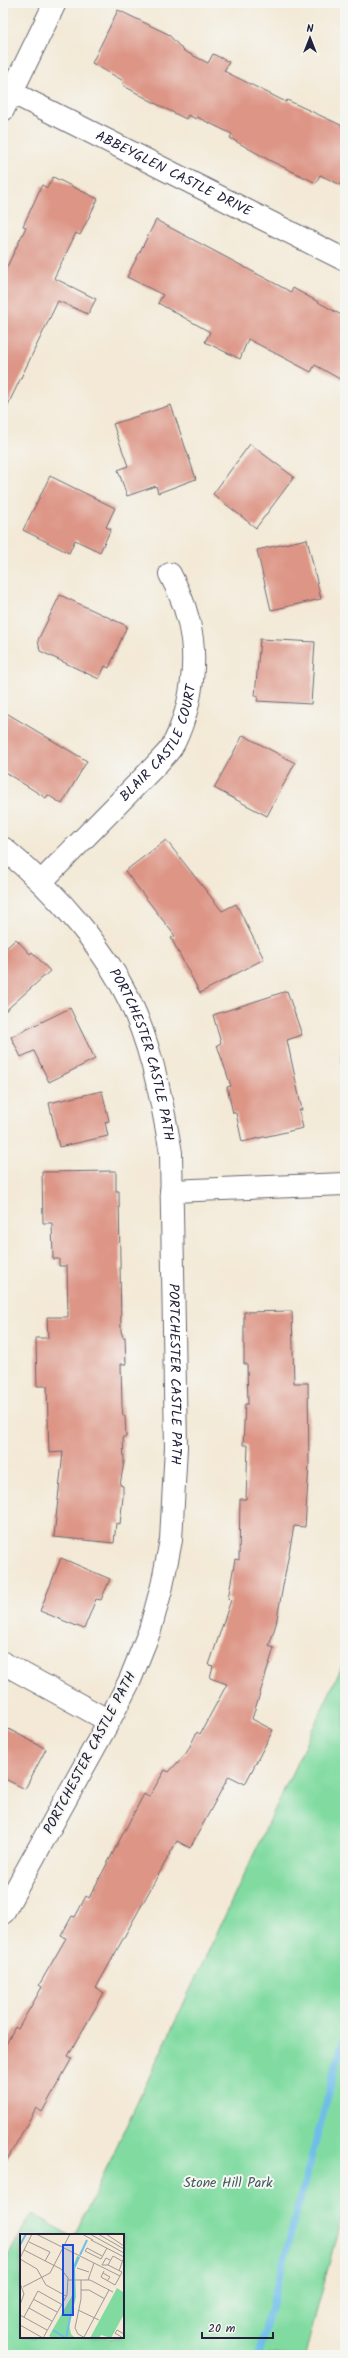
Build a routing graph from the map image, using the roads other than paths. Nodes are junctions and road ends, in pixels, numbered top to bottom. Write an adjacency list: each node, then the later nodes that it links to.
1 (55, 3): 2 (street)
2 (6, 96): 3 (street, ABBEYGLEN CASTLE DRIVE)
3 (345, 260)
4 (170, 574): 6 (street, BLAIR CASTLE COURT)
5 (3, 848): 6 (street, PORTCHESTER CASTLE PATH)
6 (41, 882): 8 (street, PORTCHESTER CASTLE PATH)
7 (345, 1184): 8 (street)
8 (171, 1191): 10 (street, PORTCHESTER CASTLE PATH)
9 (3, 1664): 10 (street)
10 (109, 1722): 11 (street, PORTCHESTER CASTLE PATH)
11 (3, 1913)

